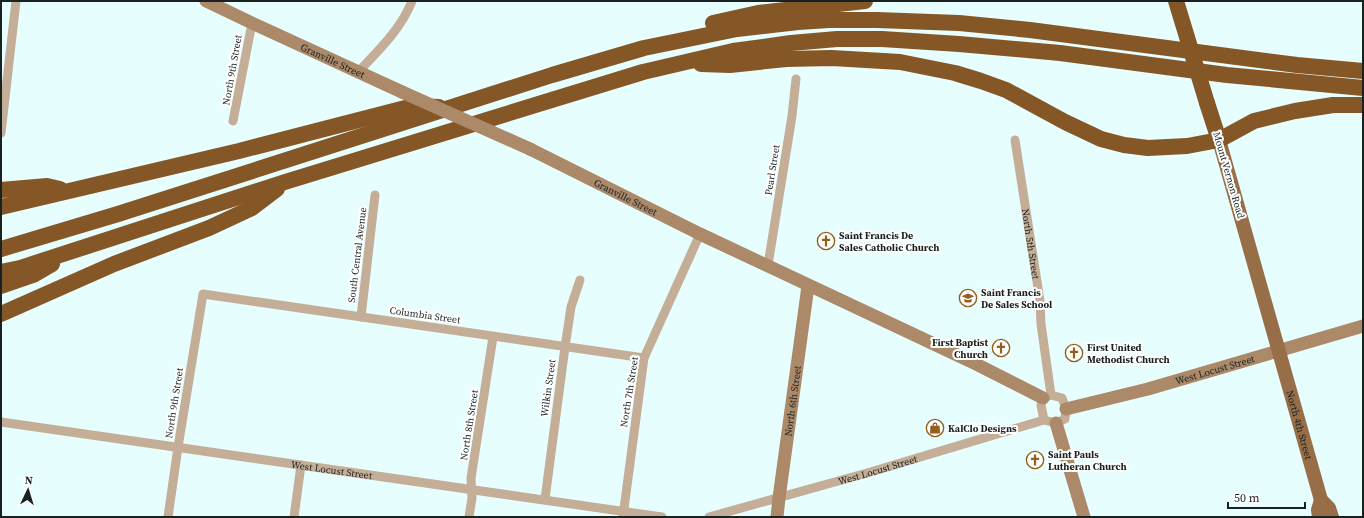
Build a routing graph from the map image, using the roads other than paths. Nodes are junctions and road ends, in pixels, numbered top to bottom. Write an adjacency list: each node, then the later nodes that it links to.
1 (16, 1): 14 (street)
2 (206, 1): 6 (street, Granville Street)
3 (412, 1): 11 (street)
4 (865, 1): 8 (highway)
5 (1176, 1): 20 (highway, Mount Vernon Road, bridge)
6 (219, 4): 7 (street, Granville Street)
7 (252, 23): 11 (street, Granville Street); 17 (street, North 9th Street)
8 (644, 48): 10 (highway); 16 (highway)
9 (682, 63): 13 (highway); 20 (highway); 21 (highway)
10 (1363, 71)
11 (359, 72): 26 (street, Granville Street, bridge)
12 (796, 79): 29 (street, Pearl Street)
13 (1363, 88)
14 (3, 100): 18 (street)
15 (1363, 105): 20 (highway)
16 (452, 107): 23 (highway); 27 (highway)
17 (234, 121)
18 (1, 133)
19 (1015, 140): 42 (street, North 5th Street)
20 (1219, 140): 40 (main road, Mount Vernon Road)
21 (285, 182): 28 (highway); 35 (highway)
22 (1, 190): 23 (highway)
23 (67, 191): 25 (highway)
24 (375, 195): 36 (street, South Central Avenue)
25 (1, 207)
26 (700, 234): 29 (street, Granville Street); 41 (street, North 7th Street)
27 (1, 249)
28 (74, 250): 30 (highway); 32 (highway)
29 (768, 265): 33 (street, Granville Street)
30 (1, 272)
31 (580, 280): 39 (street, Wilkin Street)
32 (1, 286)
33 (808, 286): 42 (street, Granville Street); 49 (street, North 6th Street)
34 (203, 294): 36 (street, Columbia Street); 46 (street, North 9th Street)
35 (1, 314)
36 (361, 317): 38 (street, Columbia Street)
37 (1363, 326): 40 (street, West Locust Street)
38 (494, 337): 39 (street, Columbia Street); 48 (street, North 8th Street)
39 (565, 347): 41 (street, Columbia Street); 50 (street, Wilkin Street)
40 (1279, 350): 43 (street, West Locust Street); 51 (main road, North 4th Street)
41 (644, 358): 52 (street, North 7th Street)
42 (1047, 396): 43 (street); 44 (street)
43 (1066, 409): 44 (street)
44 (1050, 421): 49 (street, West Locust Street); 59 (street)
45 (1, 422): 46 (street, West Locust Street)
46 (178, 447): 47 (street, West Locust Street); 53 (street, North 9th Street)
47 (301, 464): 48 (street, West Locust Street); 54 (street)
48 (472, 490): 50 (street, West Locust Street); 55 (street, North 8th Street)
49 (778, 498): 57 (street, West Locust Street); 58 (street, North 6th Street)
50 (545, 499): 52 (street, West Locust Street)
51 (1321, 500): 60 (main road, North 4th Street); 61 (main road, North 4th Street)
52 (623, 514): 56 (street, West Locust Street)
53 (168, 517)
54 (294, 517)
55 (469, 517)
56 (662, 517)
57 (709, 517)
58 (777, 517)
59 (1084, 517)
60 (1319, 517)
61 (1332, 517)

